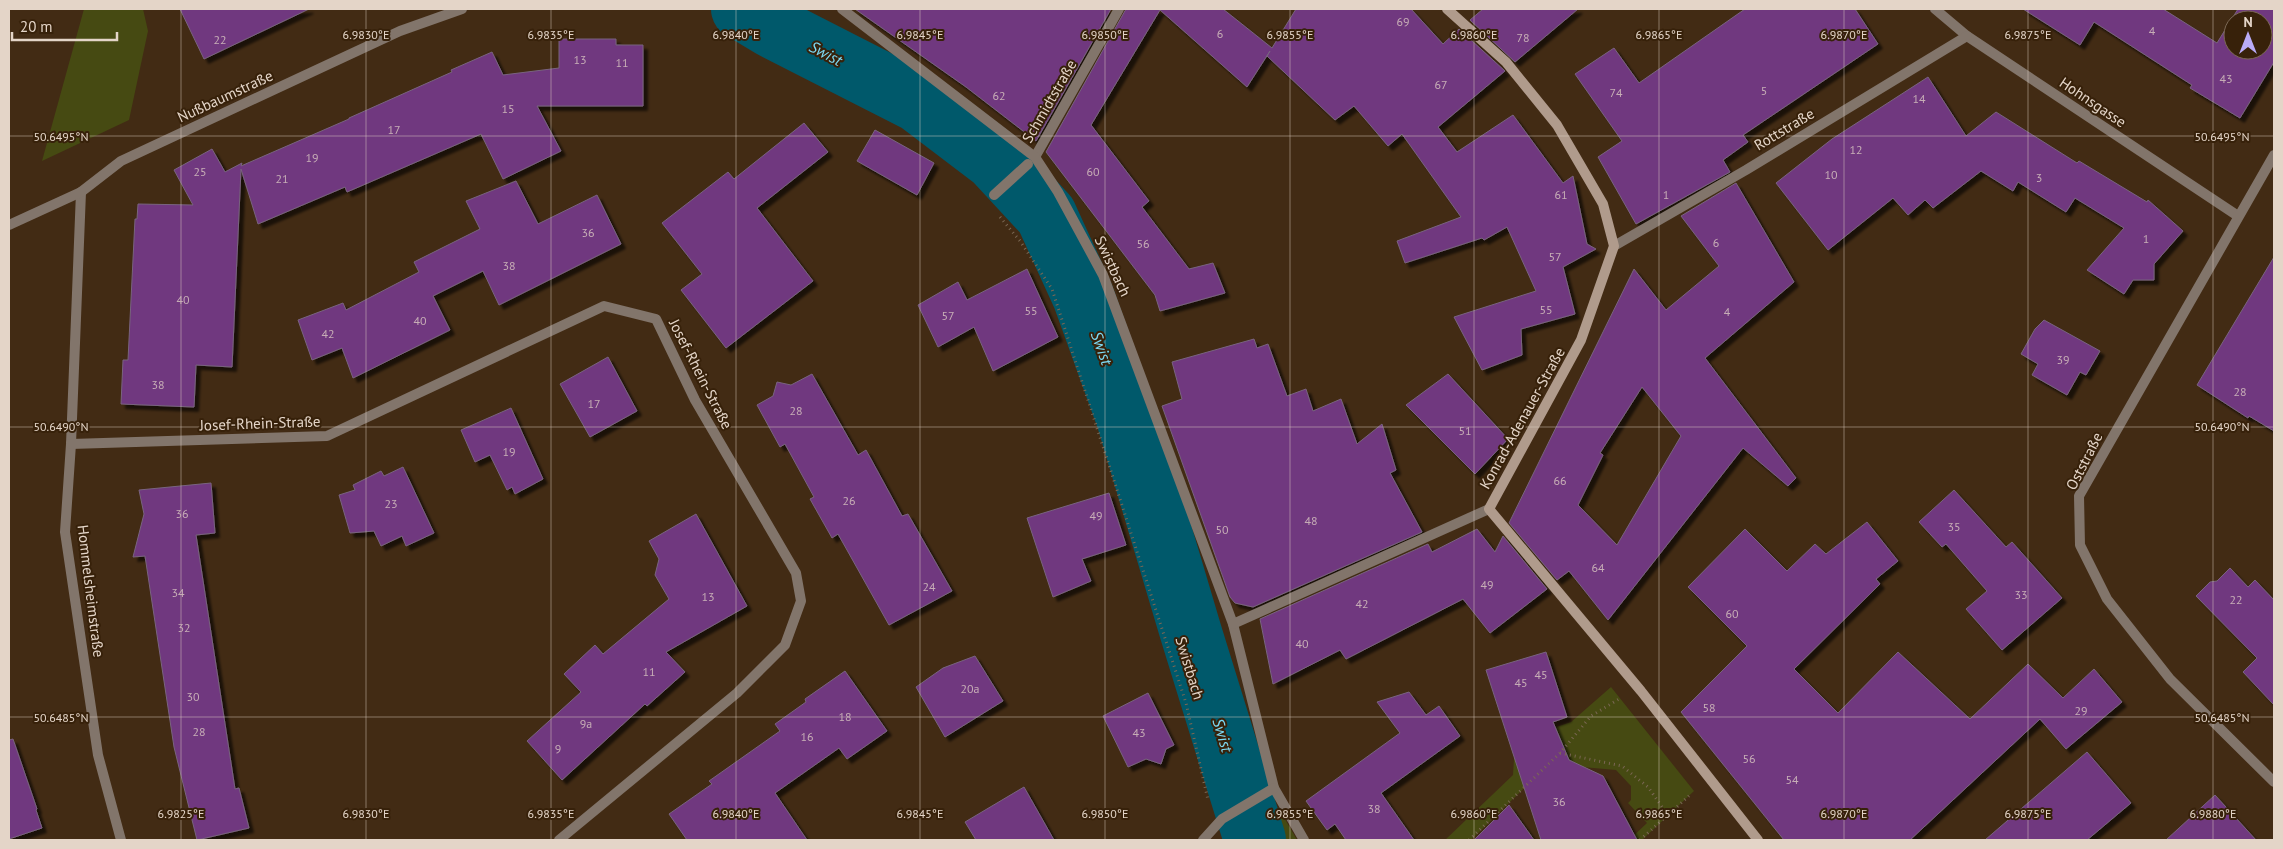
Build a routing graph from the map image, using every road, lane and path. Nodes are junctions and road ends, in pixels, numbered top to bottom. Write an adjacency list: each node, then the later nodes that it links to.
1 (462, 9): 9 (street, Nußbaumstraße)
2 (842, 9): 8 (street, Swistbach)
3 (1119, 9): 8 (street, Schmidtstraße)
4 (1448, 9): 14 (main road)
5 (1935, 9): 6 (street, Hohnsgasse)
6 (1967, 36): 12 (street, Hohnsgasse); 14 (street, Rottstraße)
7 (2274, 155): 12 (street, Oststraße)
8 (1031, 161): 10 (street, Schmidtstraße); 17 (street, Swistbach)
9 (81, 192): 13 (street, Nußbaumstraße); 15 (street, Hommelsheimstraße)
10 (994, 195)
11 (997, 214): 24 (path, Swistbach)
12 (2238, 216): 21 (street, Oststraße)
13 (9, 225)
14 (1614, 246): 16 (main road, Konrad-Adenauer-Straße)
15 (71, 444): 25 (street, Hommelsheimstraße); 26 (street, Josef-Rhein-Straße)
16 (1489, 510): 17 (street); 18 (main road, Konrad-Adenauer-Straße)
17 (1233, 624): 22 (street, Swistbach)
18 (1641, 691): 19 (path); 20 (main road, Konrad-Adenauer-Straße)
19 (1560, 753): 23 (path); 29 (path)
20 (1708, 778): 23 (path); 31 (main road, Konrad-Adenauer-Straße)
21 (2274, 782)
22 (1274, 788): 24 (street); 28 (street, Swistbach)
23 (1667, 814): 30 (path)
24 (1215, 828): 27 (street)
25 (121, 840)
26 (559, 840)
27 (1203, 840)
28 (1304, 840)
29 (1468, 840)
30 (1640, 840)
31 (1758, 840)

